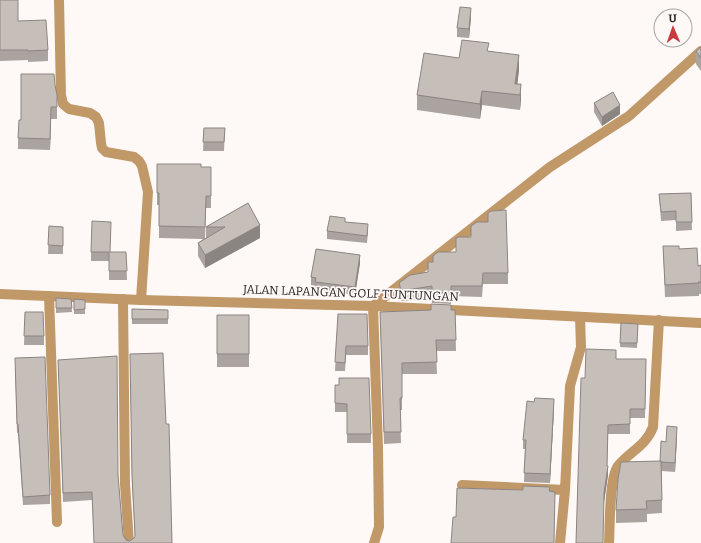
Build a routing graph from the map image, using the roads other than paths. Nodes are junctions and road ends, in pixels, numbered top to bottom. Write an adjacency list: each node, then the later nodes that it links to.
1 (60, 0): 6 (street)
2 (701, 51): 7 (street)
3 (0, 294): 4 (street, JALAN LAPANGAN GOLF TUNTUNGAN)
4 (49, 296): 5 (street, JALAN LAPANGAN GOLF TUNTUNGAN); 13 (street)
5 (122, 299): 6 (street, JALAN LAPANGAN GOLF TUNTUNGAN); 14 (street)
6 (141, 300): 7 (street, JALAN LAPANGAN GOLF TUNTUNGAN)
7 (373, 306): 8 (street, JALAN LAPANGAN GOLF TUNTUNGAN); 15 (street)
8 (580, 317): 9 (street, JALAN LAPANGAN GOLF TUNTUNGAN); 12 (street)
9 (659, 320): 10 (street, JALAN LAPANGAN GOLF TUNTUNGAN); 17 (street)
10 (701, 322)
11 (462, 485): 12 (street)
12 (565, 490): 16 (street)
13 (57, 522)
14 (129, 543)
15 (374, 543)
16 (560, 543)
17 (609, 543)

